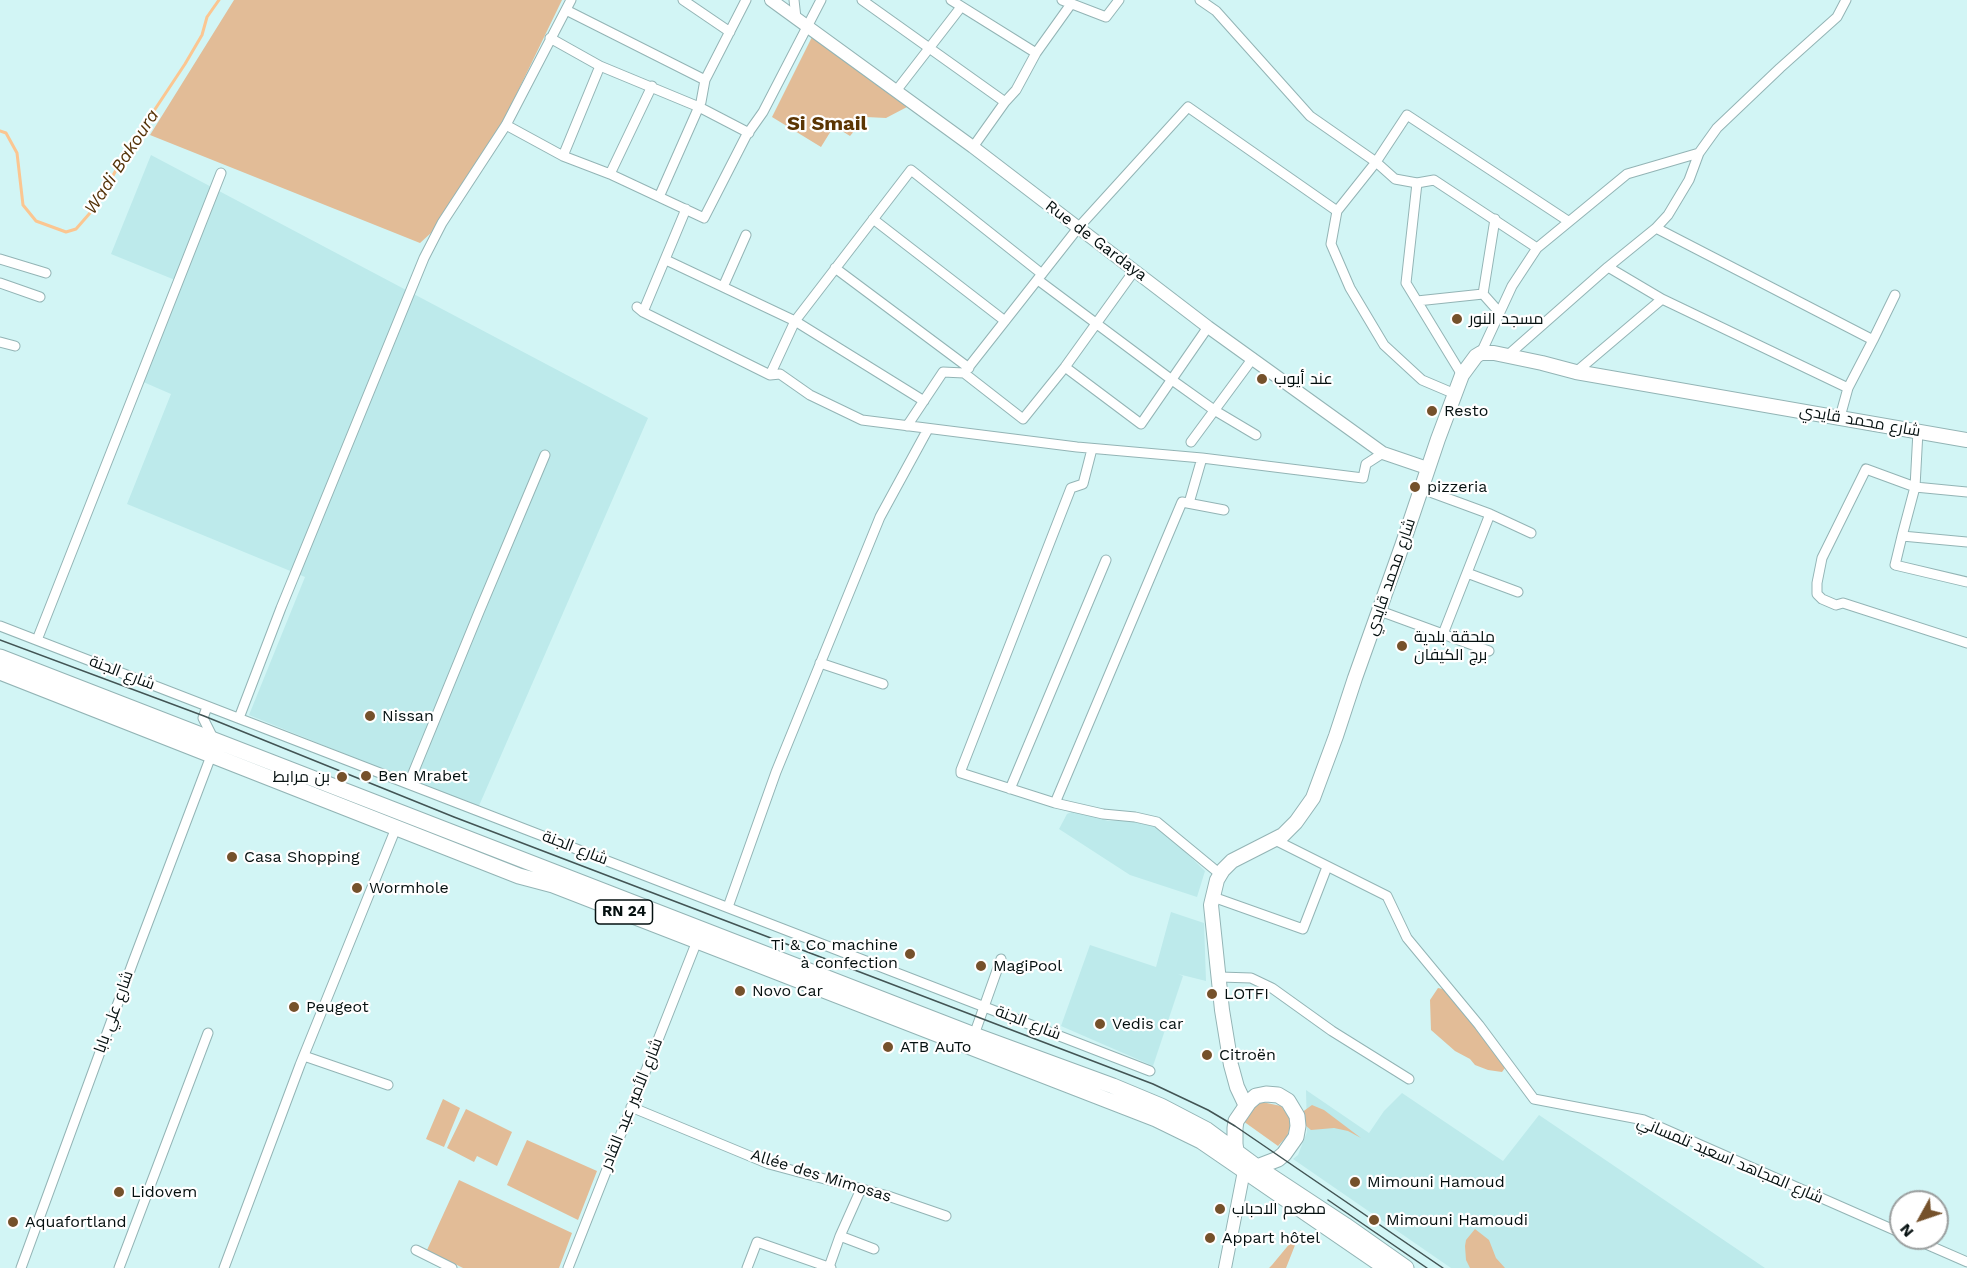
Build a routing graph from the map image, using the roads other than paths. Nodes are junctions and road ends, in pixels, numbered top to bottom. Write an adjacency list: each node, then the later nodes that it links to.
1 (571, 0): 14 (street)
2 (683, 0): 17 (street)
3 (746, 0): 17 (street)
4 (771, 0): 15 (street, Rue de Gardaya)
5 (794, 0): 15 (street)
6 (820, 0): 16 (street)
7 (862, 0): 19 (street)
8 (951, 0): 13 (street)
9 (1119, 0): 12 (street)
10 (1200, 0): 32 (street)
11 (1846, 0): 30 (street)
12 (1066, 2): 20 (street)
13 (961, 7): 19 (street); 20 (street)
14 (566, 10): 18 (street); 22 (street)
15 (796, 18): 16 (street, Rue de Gardaya)
16 (808, 27): 24 (street, Rue de Gardaya); 28 (street)
17 (730, 32): 22 (street)
18 (550, 38): 21 (street); 27 (street)
19 (928, 49): 24 (street); 25 (street)
20 (1036, 53): 25 (street)
21 (600, 66): 23 (street); 31 (street)
22 (705, 80): 26 (street)
23 (652, 86): 26 (street); 34 (street)
24 (896, 91): 29 (street, Rue de Gardaya)
25 (1005, 102): 29 (street)
26 (699, 107): 28 (street); 36 (street)
27 (506, 125): 31 (street); 118 (street)
28 (749, 133): 37 (street)
29 (973, 147): 42 (street, Rue de Gardaya)
30 (1699, 153): 41 (street); 43 (street)
31 (563, 156): 34 (street)
32 (1376, 162): 35 (street); 38 (street); 41 (street)
33 (221, 173): 109 (street)
34 (610, 174): 36 (street)
35 (1417, 183): 40 (street); 59 (street)
36 (659, 197): 37 (street)
37 (686, 209): 47 (street)
38 (1337, 211): 42 (street); 78 (street)
39 (873, 219): 49 (street); 52 (street); 62 (street)
40 (1495, 219): 45 (street); 55 (street)
41 (1568, 221): 45 (street)
42 (1078, 228): 50 (street, Rue de Gardaya); 52 (street)
43 (1656, 228): 48 (street); 65 (street)
44 (746, 235): 54 (street)
45 (1537, 248): 60 (street)
46 (0, 259): 51 (street)
47 (666, 260): 54 (street); 74 (street)
48 (1608, 267): 58 (street); 69 (street)
49 (836, 268): 61 (street); 72 (street)
50 (1134, 270): 63 (street); 64 (street, Rue de Gardaya)
51 (46, 273)
52 (1040, 277): 62 (street); 63 (street)
53 (0, 283): 57 (street)
54 (723, 287): 61 (street)
55 (1483, 294): 59 (street); 60 (street)
56 (1895, 295): 65 (street)
57 (40, 297)
58 (1662, 299): 73 (street); 77 (street)
59 (1417, 301): 75 (street)
60 (1499, 312): 68 (street)
61 (795, 321): 74 (street); 79 (street)
62 (1005, 321): 72 (street)
63 (1096, 323): 71 (street); 76 (street)
64 (1208, 327): 70 (street, Rue de Gardaya); 76 (street)
65 (1873, 340): 77 (street)
66 (0, 342): 67 (street)
67 (15, 346)
68 (1481, 353): 69 (main road, شارع محمد قايدي); 75 (main road, شارع محمد قايدي)
69 (1507, 356): 73 (main road, شارع محمد قايدي)
70 (1252, 358): 80 (street); 89 (street, Rue de Gardaya)
71 (1065, 367): 72 (street); 76 (street)
72 (967, 371): 79 (street)
73 (1576, 372): 81 (main road, شارع محمد قايدي)
74 (770, 375): 82 (street)
75 (1462, 375): 78 (main road, شارع محمد قايدي)
76 (1172, 380): 80 (street)
77 (1848, 388): 81 (street)
78 (1455, 394): 92 (main road, شارع محمد قايدي)
79 (924, 400): 82 (street)
80 (1214, 410): 85 (street); 87 (street)
81 (1840, 417): 84 (main road, شارع محمد قايدي)
82 (907, 426): 83 (street)
83 (928, 429): 88 (street); 113 (street)
84 (1918, 431): 86 (main road, شارع محمد قايدي); 93 (street)
85 (1256, 435)
86 (1966, 438)
87 (1191, 442)
88 (1092, 449): 91 (street); 123 (street)
89 (1383, 453): 91 (street); 92 (street, Rue de Gardaya)
90 (545, 456): 122 (street)
91 (1202, 458): 96 (street)
92 (1427, 468): 94 (main road, شارع محمد قايدي)
93 (1915, 487): 95 (street); 100 (street); 110 (street)
94 (1422, 489): 98 (street); 106 (main road, شارع محمد قايدي)
95 (1967, 492)
96 (1189, 503): 97 (street); 124 (street)
97 (1224, 510)
98 (1490, 514): 99 (street); 103 (street)
99 (1531, 533)
100 (1902, 536): 101 (street); 104 (street)
101 (1967, 542)
102 (1106, 560): 123 (street)
103 (1467, 573): 105 (street); 108 (street)
104 (1967, 582)
105 (1518, 592)
106 (1380, 611): 108 (street); 126 (main road, شارع محمد قايدي)
107 (0, 626): 109 (street, شارع الجنة)
108 (1443, 634): 111 (street)
109 (38, 640): 116 (street, شارع الجنة)
110 (1967, 642)
111 (1489, 651)
112 (0, 657): 119 (main road, RN 24)
113 (820, 663): 115 (street); 130 (street)
114 (0, 672): 121 (main road, RN 24)
115 (883, 684)
116 (207, 707): 117 (street); 118 (street, شارع الجنة)
117 (203, 718): 119 (street); 120 (street)
118 (239, 718): 122 (street, شارع الجنة)
119 (180, 726): 120 (main road, RN 24)
120 (217, 741): 136 (main road, RN 24)
121 (211, 756): 125 (main road, RN 24); 160 (street, شارع علي بابا)
122 (409, 783): 130 (street, شارع الجنة)
123 (1010, 789): 124 (street)
124 (1055, 803): 128 (street)
125 (396, 828): 131 (main road, RN 24); 137 (street)
126 (1275, 840): 127 (street, شارع المجاهد اسعيد تلمساني); 128 (main road, شارع محمد قايدي)
127 (1327, 867): 129 (street); 153 (street, شارع المجاهد اسعيد تلمساني)
128 (1220, 874): 129 (main road)
129 (1213, 897): 133 (main road)
130 (728, 907): 134 (street, شارع الجنة)
131 (697, 941): 144 (street, شارع الأمير عبد القادر); 149 (main road, RN 24)
132 (1001, 959): 134 (street)
133 (1220, 977): 139 (main road); 140 (street)
134 (985, 1007): 136 (street); 138 (street, شارع الجنة)
135 (208, 1033): 161 (street)
136 (974, 1035): 146 (main road, RN 24)
137 (304, 1056): 141 (street); 162 (street)
138 (1150, 1071)
139 (1233, 1072): 142 (main road); 143 (main road)
140 (1409, 1079)
141 (388, 1085)
142 (1261, 1095): 143 (main road); 148 (main road)
143 (1246, 1106): 145 (main road)
144 (631, 1107): 151 (street, Allée des Mimosas); 164 (street, شارع الأمير عبد القادر)
145 (1236, 1121): 146 (main road); 147 (main road)
146 (1207, 1130): 147 (main road, RN 24)
147 (1236, 1152): 149 (main road)
148 (1284, 1154): 149 (main road); 150 (main road)
149 (1247, 1169): 150 (main road, RN 24); 168 (street); 169 (main road, RN 24)
150 (1283, 1185): 170 (main road, RN 24)
151 (861, 1189): 152 (street, Allée des Mimosas); 154 (street)
152 (946, 1215)
153 (1889, 1228)
154 (840, 1236): 155 (street); 167 (street)
155 (874, 1249)
156 (416, 1250): 163 (street)
157 (1940, 1250): 159 (street)
158 (802, 1257): 165 (street); 166 (street); 167 (street)
159 (1967, 1262)
160 (21, 1268)
161 (119, 1268)
162 (224, 1268)
163 (452, 1268)
164 (568, 1268)
165 (747, 1268)
166 (798, 1268)
167 (830, 1268)
168 (1225, 1268)
169 (1386, 1268)
170 (1406, 1268)

